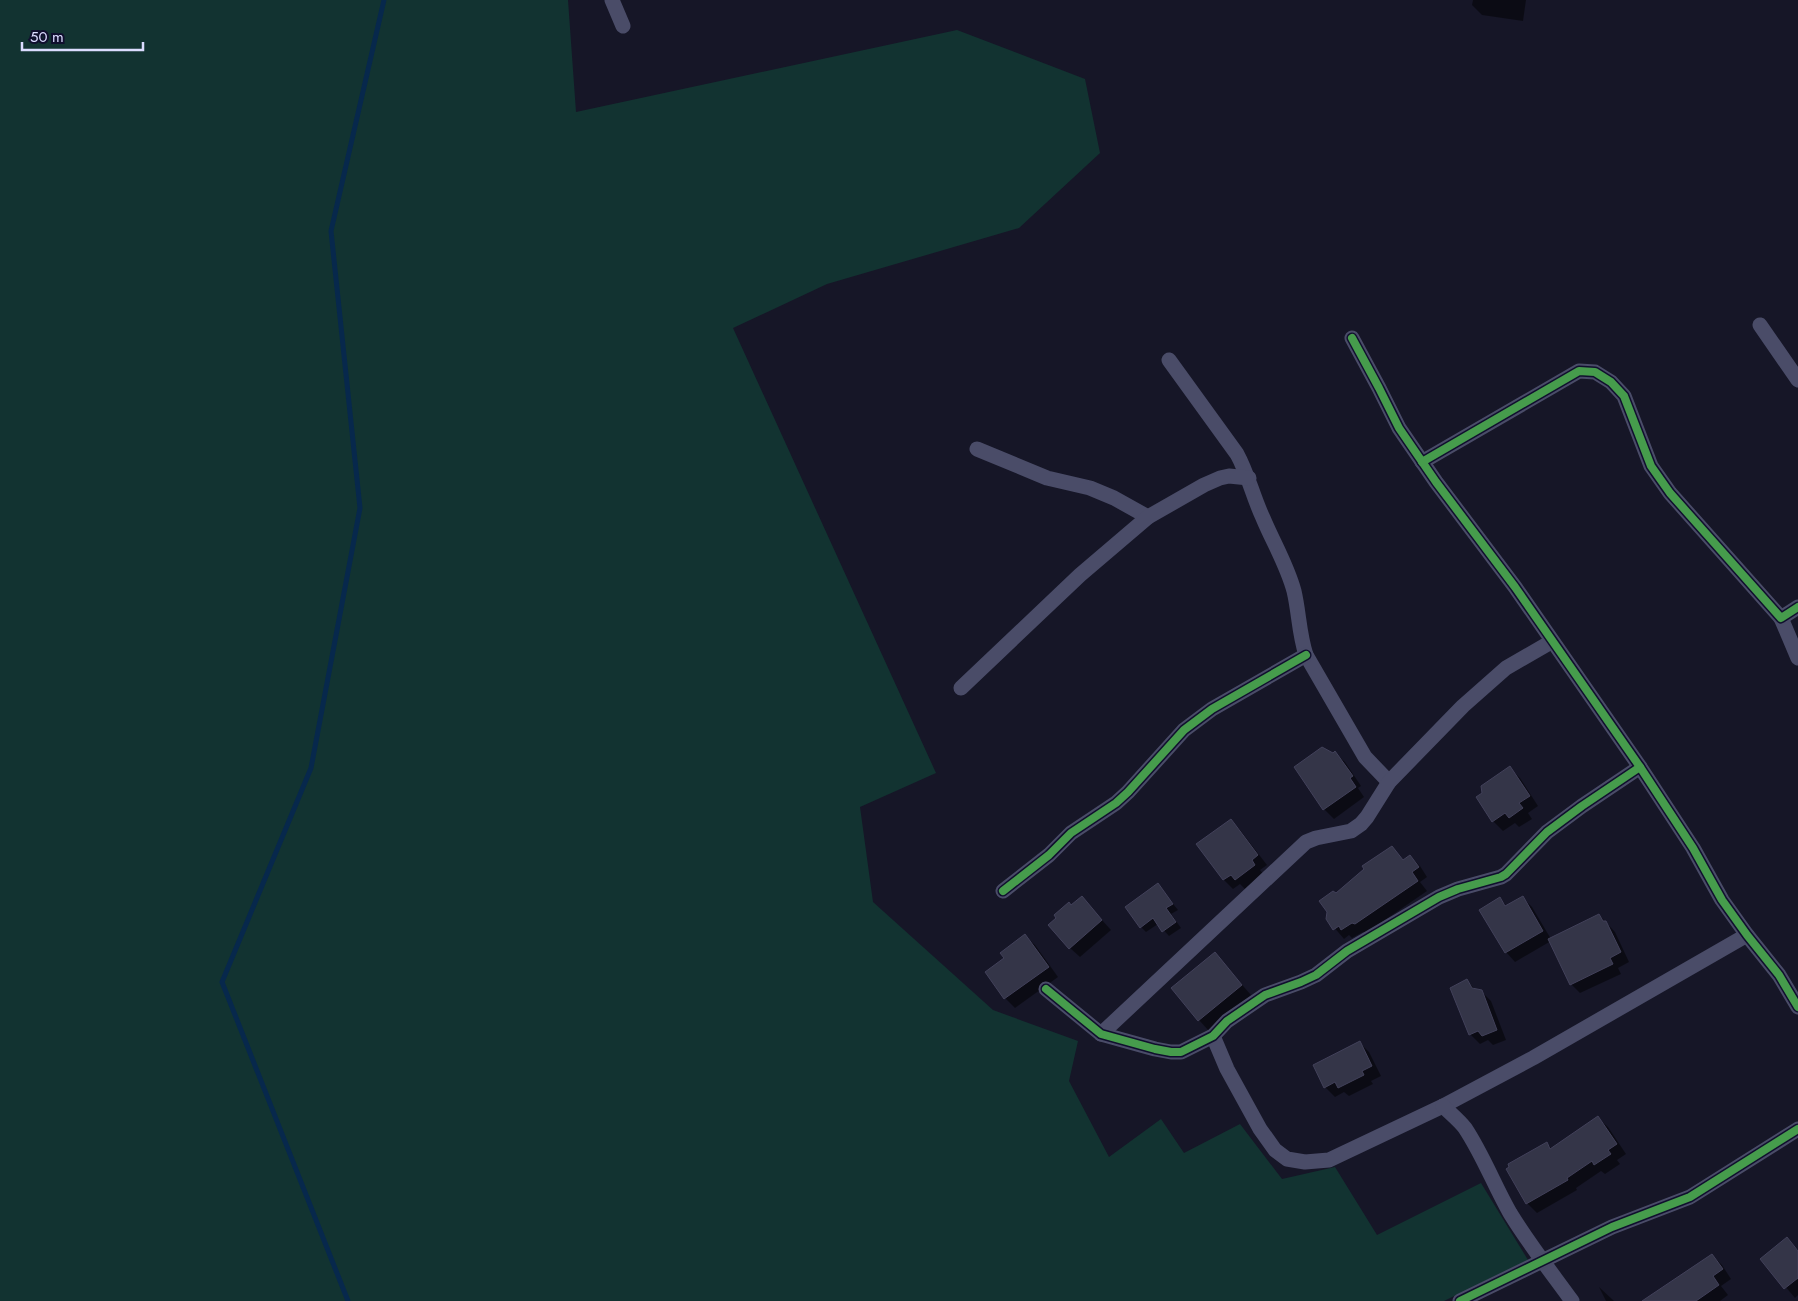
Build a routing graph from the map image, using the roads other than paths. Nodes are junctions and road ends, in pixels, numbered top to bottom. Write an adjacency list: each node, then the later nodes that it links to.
1 (612, 0): 2 (street)
2 (623, 26)
3 (1760, 325): 6 (street)
4 (1352, 338): 8 (street)
5 (1169, 360): 9 (street)
6 (1798, 380)
7 (977, 449): 10 (street)
8 (1422, 462): 12 (street); 13 (street)
9 (1249, 478): 10 (street); 14 (street)
10 (1148, 517): 16 (street)
11 (1798, 607): 12 (street)
12 (1781, 618): 15 (street)
13 (1551, 642): 17 (street); 18 (street)
14 (1306, 655): 18 (street); 19 (street)
15 (1798, 658)
16 (961, 688)
17 (1640, 767): 20 (street); 24 (street)
18 (1389, 782): 23 (street)
19 (1003, 891)
20 (1747, 935): 22 (street); 25 (street)
21 (1046, 989): 23 (street)
22 (1798, 1008)
23 (1102, 1034): 24 (street)
24 (1213, 1036): 25 (street)
25 (1443, 1106): 27 (street)
26 (1798, 1129): 27 (street)
27 (1544, 1261): 28 (street); 29 (street)
28 (1460, 1301)
29 (1572, 1301)

